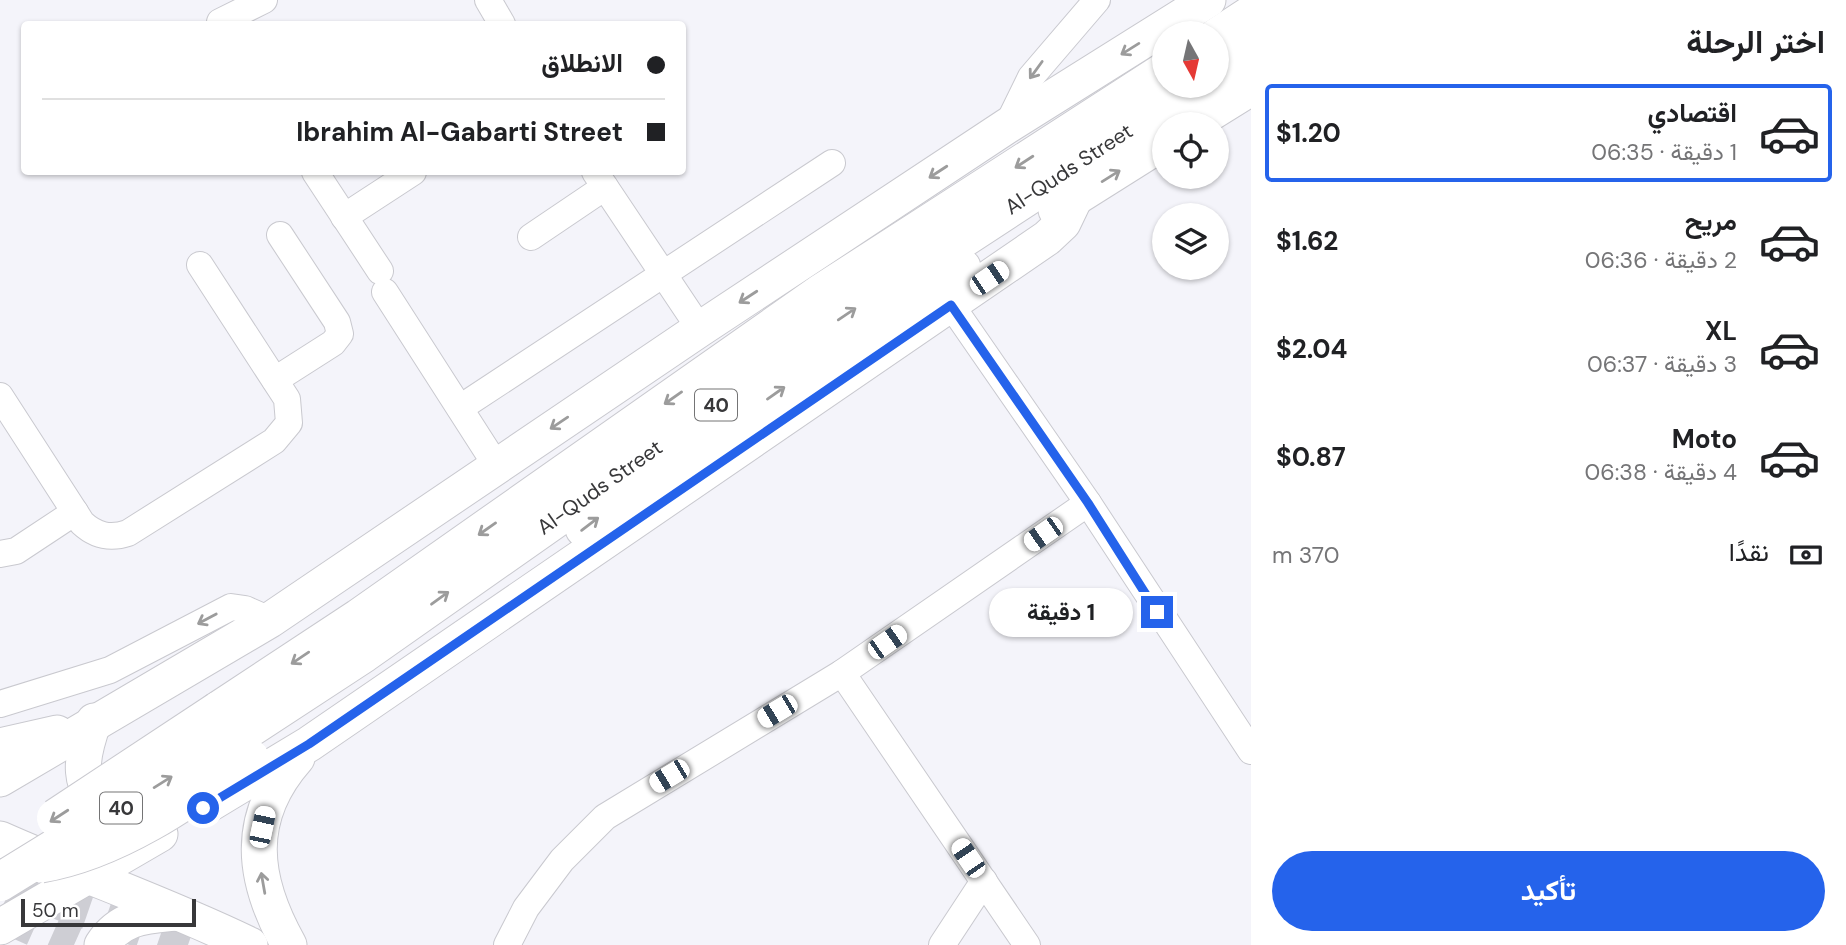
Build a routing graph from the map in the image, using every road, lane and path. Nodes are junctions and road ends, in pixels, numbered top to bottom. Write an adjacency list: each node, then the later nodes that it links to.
1 (264, 0): 5 (street)
2 (488, 0): 7 (street)
3 (1097, 0): 15 (street, one-way to 15)
4 (1208, 0): 15 (main road, one-way to 15)
5 (217, 15)
6 (1251, 15): 8 (highway)
7 (500, 21)
8 (1229, 29)
9 (1251, 51): 10 (highway)
10 (1229, 65)
11 (1152, 80): 40 (highway, Al-Quds Street / 40, one-way to 40)
12 (1251, 88): 14 (main road)
13 (1178, 98): 40 (highway, Al-Quds Street / 40, one-way to 13)
14 (1212, 112)
15 (1007, 126): 28 (main road, one-way to 28)
16 (1152, 150): 21 (main road, one-way to 16)
17 (832, 163): 26 (street)
18 (316, 175): 22 (street)
19 (408, 175): 22 (street)
20 (600, 179): 24 (street); 26 (street)
21 (1075, 198): 27 (main road); 40 (main road, one-way to 21)
22 (344, 217): 31 (street)
23 (280, 235): 29 (street)
24 (531, 237)
25 (200, 265): 29 (street)
26 (662, 274): 28 (street); 31 (street)
27 (951, 305): 33 (street); 41 (main road)
28 (699, 328): 32 (main road, one-way to 32)
29 (275, 380): 34 (street)
30 (0, 396): 34 (street)
31 (460, 408): 32 (street)
32 (496, 465): 36 (main road)
33 (1088, 503): 37 (street); 43 (street)
34 (75, 512): 35 (street)
35 (0, 554)
36 (270, 620): 38 (street, one-way to 38); 39 (main road)
37 (842, 673): 50 (street); 56 (street)
38 (0, 704)
39 (94, 721): 42 (main road); 44 (main road); 45 (main road)
40 (237, 734): 47 (highway, Al-Quds Street / 40, one-way to 47, bridge); 48 (highway, Al-Quds Street / 40, one-way to 40, bridge)
41 (309, 744): 45 (main road); 55 (main road, one-way to 41)
42 (0, 746)
43 (1251, 751)
44 (0, 779)
45 (181, 820): 49 (main road)
46 (0, 839): 49 (main road)
47 (0, 851)
48 (0, 877): 49 (main road)
49 (88, 878): 51 (main road); 52 (main road)
50 (984, 881): 57 (street); 58 (street)
51 (0, 927)
52 (187, 934): 53 (main road); 54 (main road)
53 (102, 945)
54 (250, 945)
55 (289, 945)
56 (507, 945)
57 (942, 945)
58 (1027, 945)

